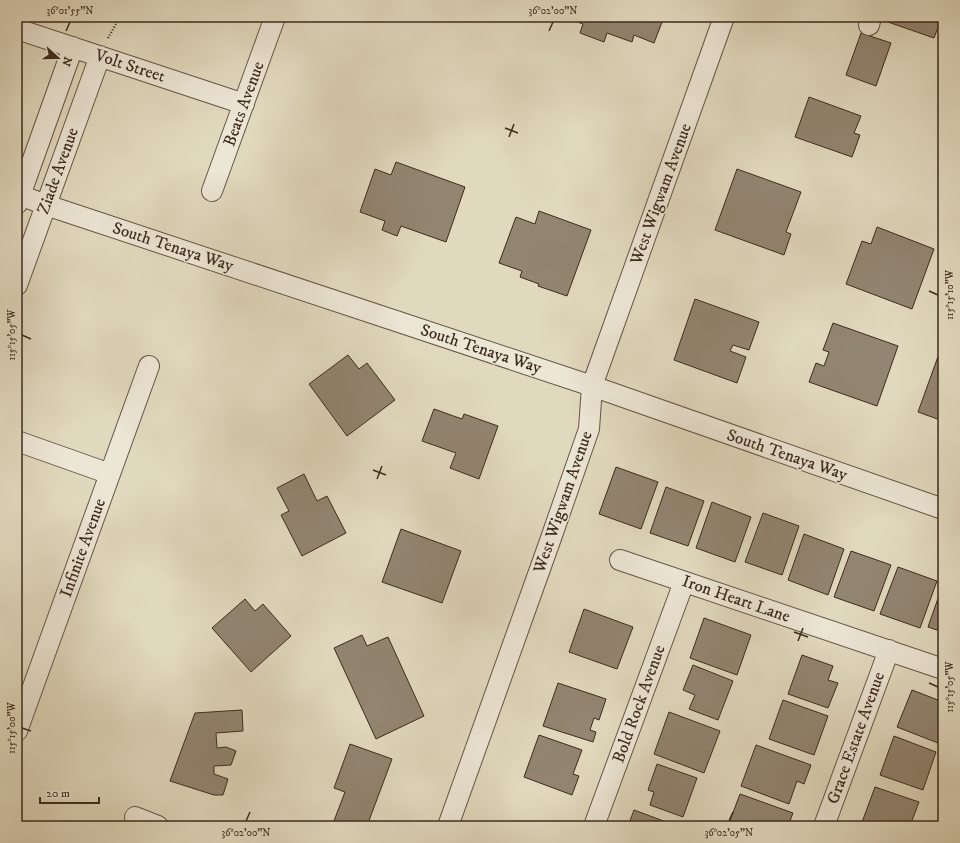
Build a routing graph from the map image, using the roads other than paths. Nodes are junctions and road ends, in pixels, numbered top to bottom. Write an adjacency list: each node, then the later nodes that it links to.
1 (275, 17): 6 (street, Beats Avenue)
2 (724, 17): 14 (street, West Wigwam Avenue)
3 (17, 29): 4 (street, Volt Street)
4 (73, 47): 5 (street, Volt Street); 7 (street, Ziade Avenue)
5 (100, 56): 6 (street, Volt Street); 8 (street, Ziade Avenue)
6 (244, 104): 9 (street, Beats Avenue)
7 (52, 107): 8 (street); 10 (street, Ziade Avenue)
8 (78, 117): 11 (street, Ziade Avenue)
9 (212, 191)
10 (18, 197): 11 (street, South Tenaya Way)
11 (46, 205): 12 (street, Ziade Avenue); 14 (street, South Tenaya Way)
12 (17, 285)
13 (149, 366): 16 (street, Infinite Avenue)
14 (592, 386): 17 (street, South Tenaya Way); 25 (street, West Wigwam Avenue)
15 (17, 441): 16 (street)
16 (110, 474): 22 (street, Infinite Avenue)
17 (943, 509)
18 (620, 560): 19 (street, Iron Heart Lane)
19 (684, 582): 20 (street, Iron Heart Lane); 26 (street, Bold Rock Avenue)
20 (889, 650): 21 (street, Iron Heart Lane); 27 (street, Grace Estate Avenue)
21 (943, 669)
22 (17, 731)
23 (135, 817): 24 (street)
24 (158, 826)
25 (448, 826)
26 (594, 826)
27 (824, 826)

